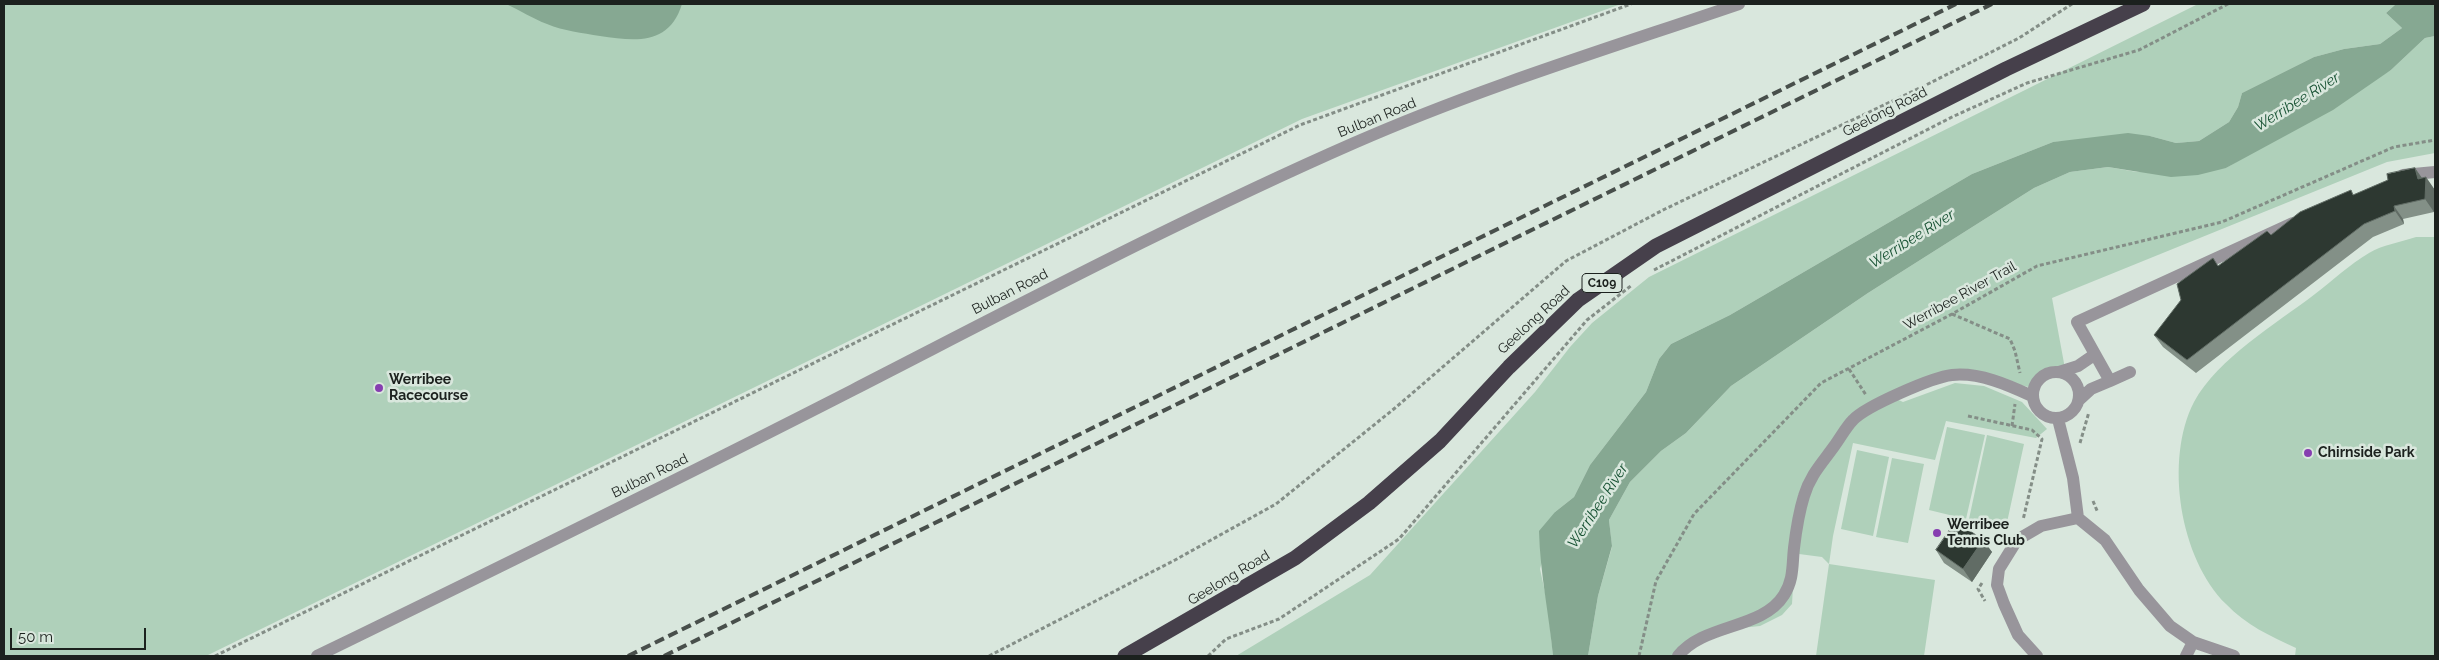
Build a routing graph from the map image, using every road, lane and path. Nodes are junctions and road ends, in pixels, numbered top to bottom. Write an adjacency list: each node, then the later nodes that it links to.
1 (1632, 4): 34 (path)
2 (1739, 4): 35 (street, Bulban Road)
3 (2072, 4): 36 (path)
4 (2143, 4): 37 (highway, Geelong Road / C109)
5 (2228, 4): 10 (path)
6 (2435, 140): 12 (path, Werribee River Trail)
7 (2435, 172): 8 (street)
8 (2394, 179)
9 (2308, 216): 13 (street)
10 (1645, 274)
11 (1638, 280): 38 (path)
12 (1952, 314): 14 (path, Werribee River Trail); 18 (path)
13 (2094, 355): 15 (street); 17 (street)
14 (1849, 369): 21 (path); 39 (path, Werribee River Trail)
15 (2059, 372): 19 (street); 20 (street)
16 (2130, 372): 17 (street)
17 (2110, 381): 20 (street)
18 (2018, 389): 19 (street); 21 (street); 25 (path)
19 (2032, 396): 24 (street)
20 (2079, 400): 24 (street)
21 (1874, 406): 40 (street)
22 (2089, 412): 26 (path)
23 (1968, 416): 25 (path)
24 (2058, 419): 29 (street)
25 (2012, 426): 30 (path)
26 (2079, 449)
27 (2092, 500): 28 (path)
28 (2100, 516)
29 (2078, 518): 33 (street); 41 (street)
30 (2021, 528)
31 (1987, 576): 32 (path)
32 (1988, 606)
33 (2193, 642): 42 (street); 43 (street)
34 (215, 656)
35 (317, 656)
36 (989, 656)
37 (1125, 656)
38 (1208, 656)
39 (1639, 656)
40 (1678, 656)
41 (2037, 656)
42 (2186, 656)
43 (2234, 656)

